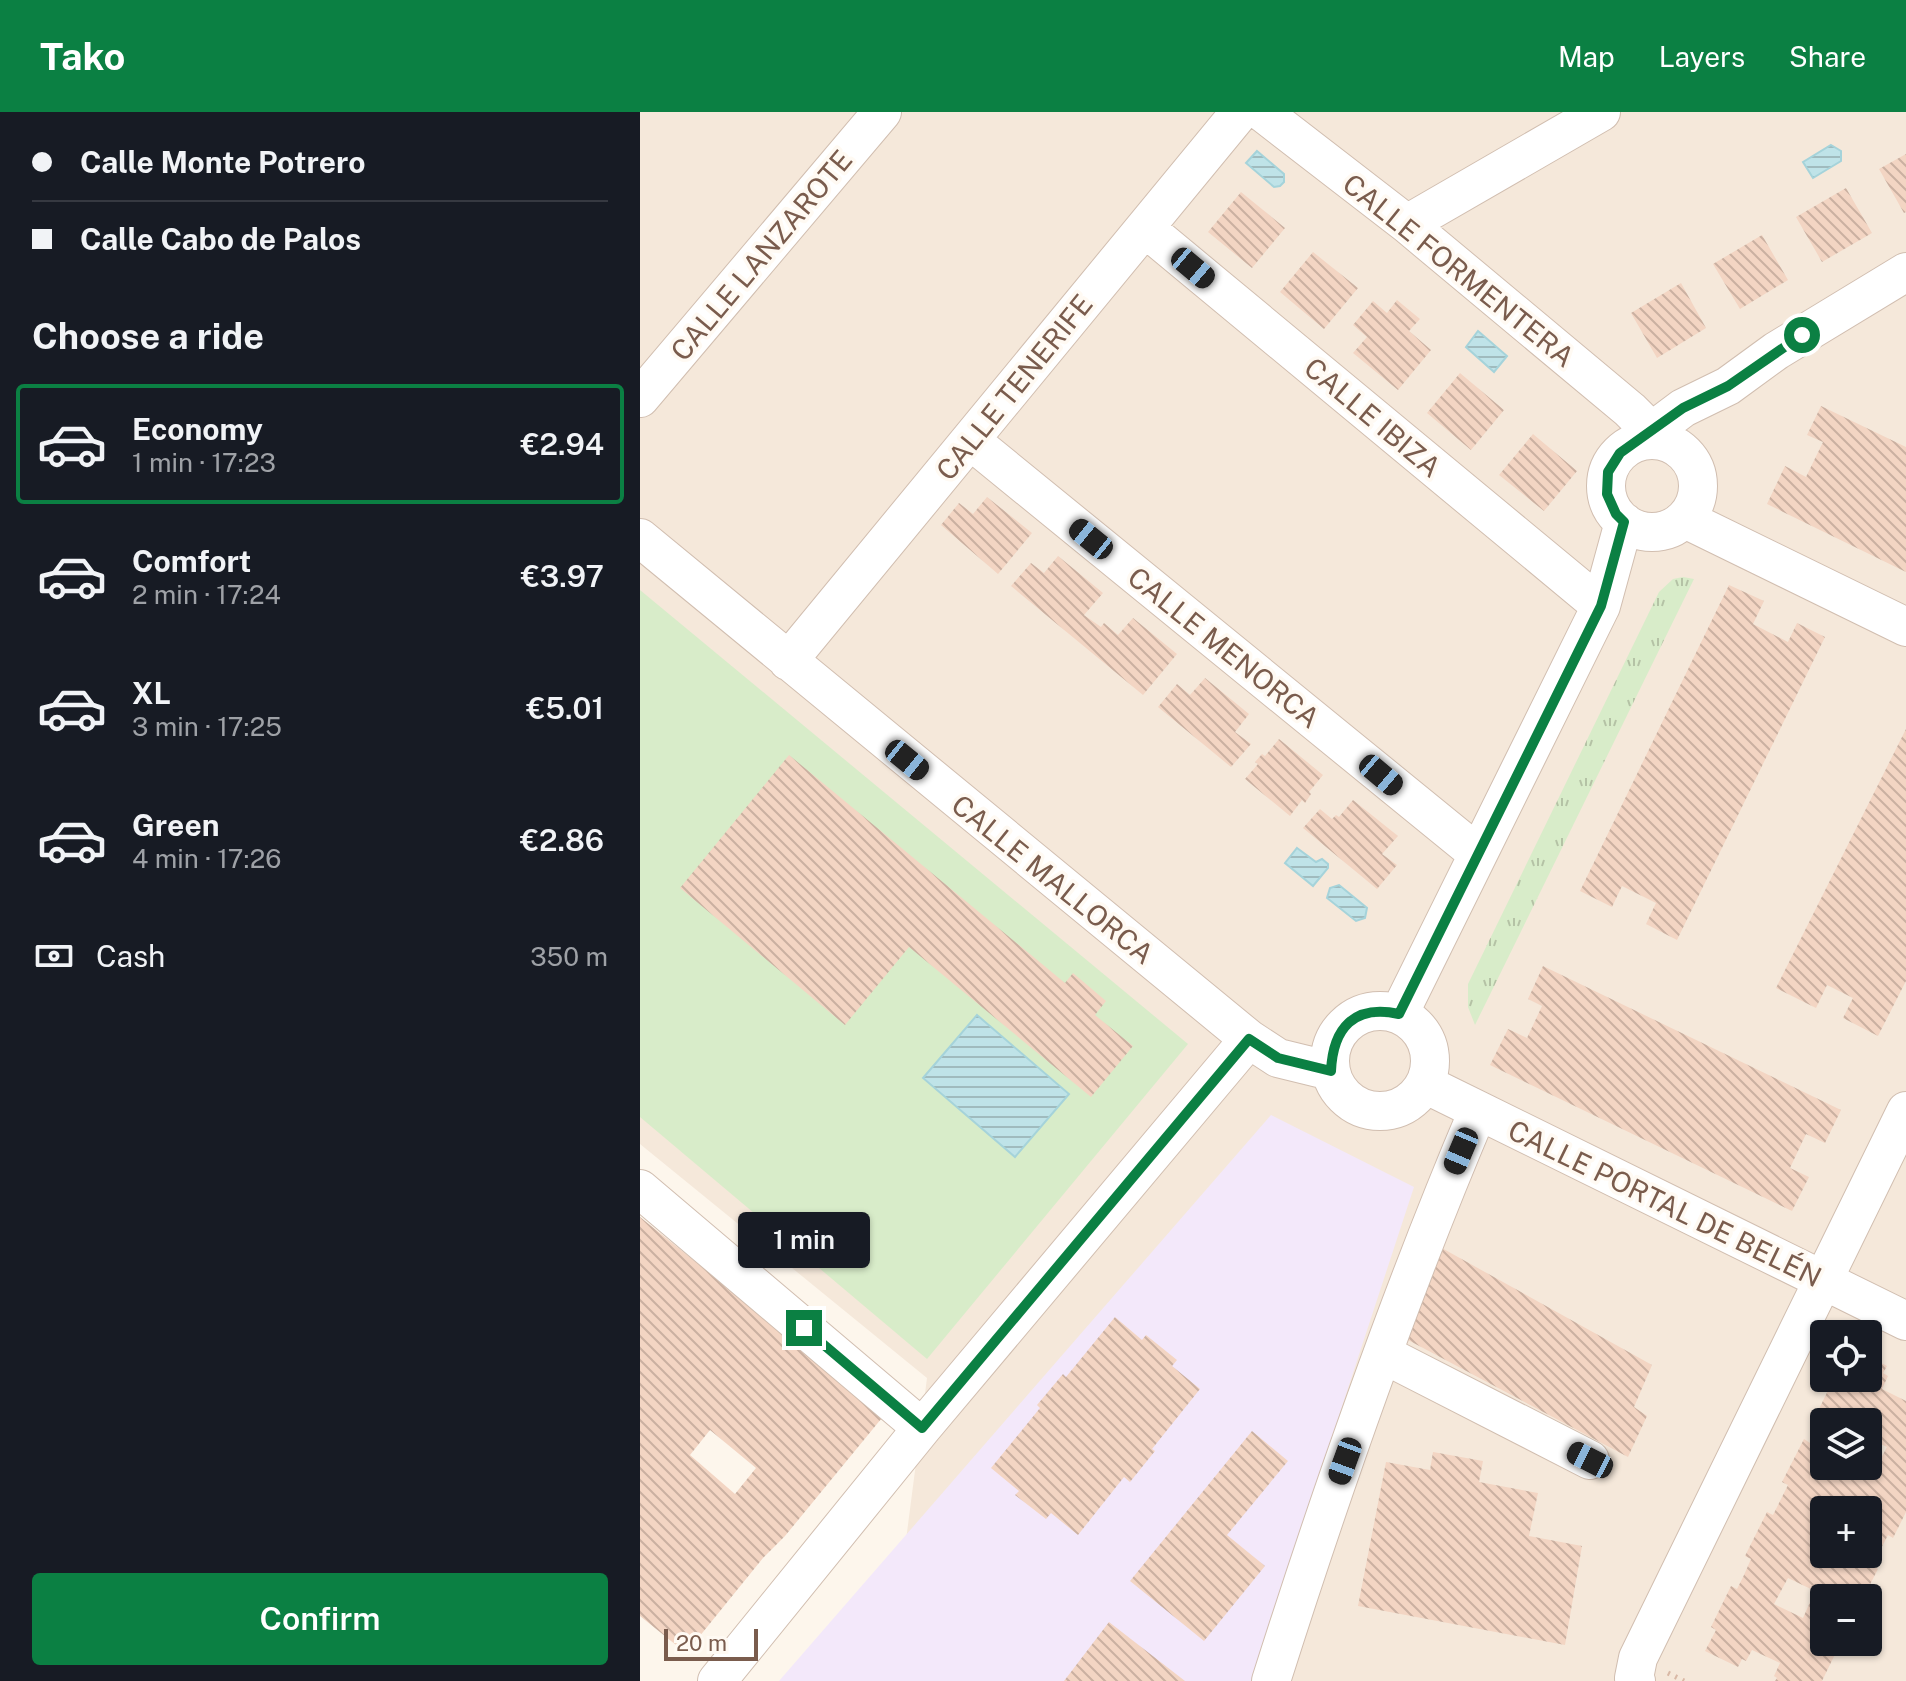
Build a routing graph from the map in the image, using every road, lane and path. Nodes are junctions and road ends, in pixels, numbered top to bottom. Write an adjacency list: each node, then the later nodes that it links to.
1 (882, 112): 9 (street, CALLE LANZAROTE)
2 (1240, 112): 6 (street, CALLE TENERIFE)
3 (1601, 112): 5 (street)
4 (1282, 117): 5 (street, CALLE FORMENTERA)
5 (1407, 224): 10 (street, CALLE FORMENTERA)
6 (1145, 228): 11 (street, CALLE TENERIFE); 16 (street, CALLE IBIZA)
7 (1906, 272): 8 (street)
8 (1728, 386): 10 (street); 12 (street)
9 (640, 398)
10 (1646, 437): 12 (street); 13 (street)
11 (970, 440): 18 (street, CALLE TENERIFE); 19 (street, CALLE MENORCA)
12 (1694, 464): 14 (street)
13 (1624, 522): 14 (street); 16 (street)
14 (1673, 525): 16 (street); 17 (street)
15 (640, 538): 18 (street, CALLE MALLORCA)
16 (1601, 606): 19 (street)
17 (1906, 627)
18 (788, 661): 21 (street, CALLE MALLORCA)
19 (1478, 854): 20 (street)
20 (1399, 1014): 22 (street); 23 (street)
21 (1249, 1039): 22 (street, CALLE MALLORCA); 30 (street)
22 (1331, 1071): 23 (street)
23 (1425, 1084): 24 (street, CALLE PORTAL DE BELÉN)
24 (1478, 1111): 27 (street, CALLE PORTAL DE BELÉN); 29 (street)
25 (1906, 1111): 27 (street)
26 (640, 1189): 30 (street)
27 (1822, 1279): 28 (street, CALLE PORTAL DE BELÉN); 34 (street)
28 (1906, 1321)
29 (1383, 1354): 31 (street); 33 (street)
30 (922, 1428): 32 (street)
31 (1590, 1460)
32 (717, 1681)
33 (1271, 1681)
34 (1636, 1681)

